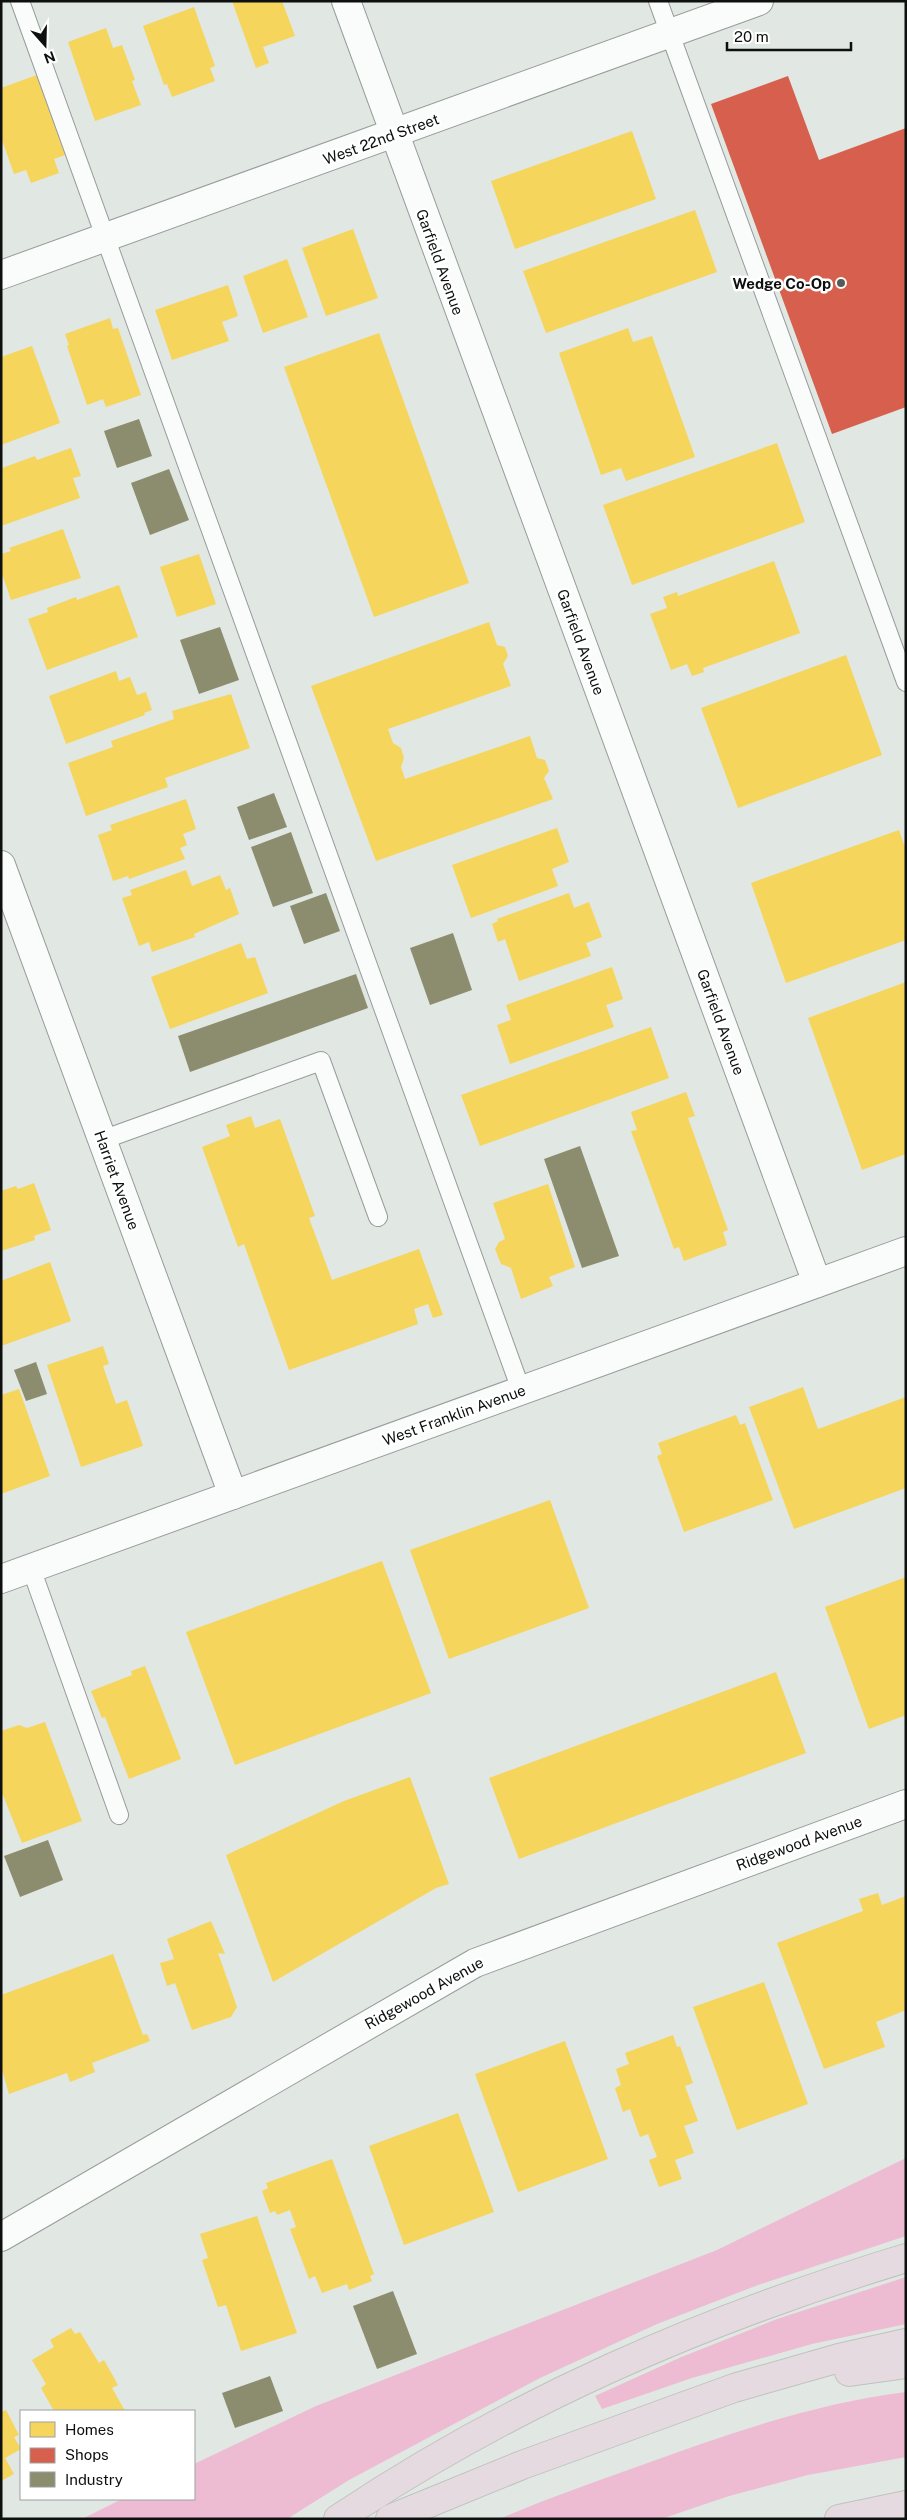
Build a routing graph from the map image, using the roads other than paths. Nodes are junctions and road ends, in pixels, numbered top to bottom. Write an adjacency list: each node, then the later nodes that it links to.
1 (20, 1): 7 (lane)
2 (346, 1): 6 (street, Garfield Avenue)
3 (658, 1): 5 (lane)
4 (759, 1): 5 (street, West 22nd Street)
5 (669, 34): 6 (street, West 22nd Street); 9 (lane)
6 (394, 135): 7 (street, West 22nd Street); 14 (street, Garfield Avenue)
7 (105, 238): 8 (street, West 22nd Street); 15 (lane)
8 (1, 275)
9 (906, 682)
10 (1, 865): 11 (street, Harriet Avenue)
11 (102, 1140): 12 (lane); 16 (street, Harriet Avenue)
12 (378, 1217)
13 (906, 1251): 14 (street, West Franklin Avenue)
14 (817, 1283): 15 (street, West Franklin Avenue)
15 (522, 1390): 16 (street, West Franklin Avenue)
16 (233, 1495): 17 (street, West Franklin Avenue)
17 (31, 1568): 18 (street, West Franklin Avenue); 20 (lane)
18 (1, 1579)
19 (906, 1804): 21 (street, Ridgewood Avenue)
20 (119, 1815)
21 (1, 2237)
22 (906, 2258): 27 (highway)
23 (906, 2343): 25 (highway)
24 (906, 2364): 25 (highway)
25 (632, 2425): 28 (highway)
26 (906, 2505): 29 (highway)
27 (338, 2519)
28 (390, 2519)
29 (839, 2519)

